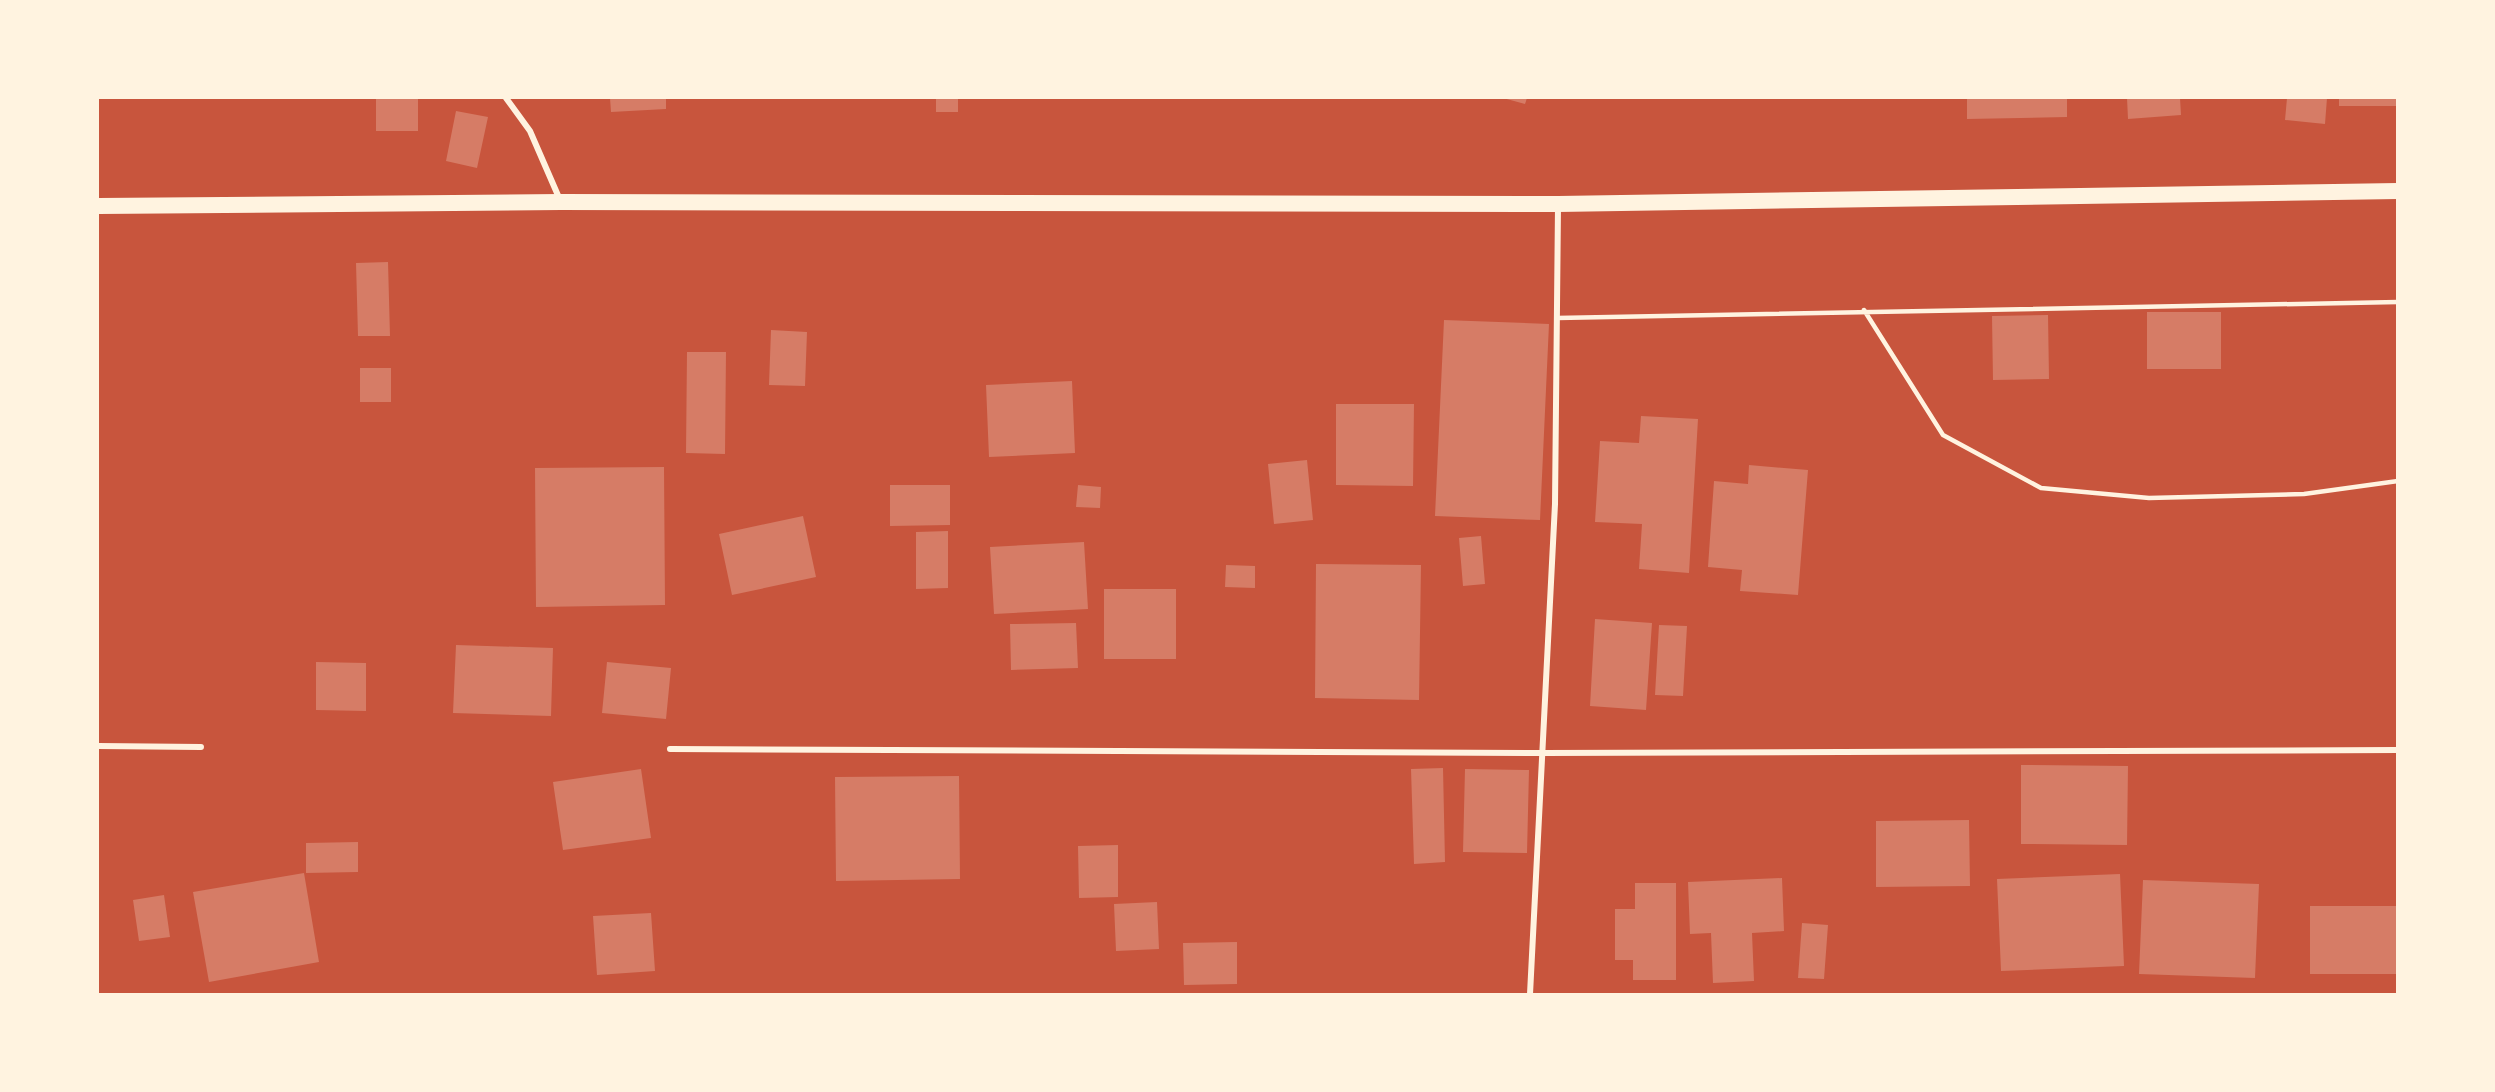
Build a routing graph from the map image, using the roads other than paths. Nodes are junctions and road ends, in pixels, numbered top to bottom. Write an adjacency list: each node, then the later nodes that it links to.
1 (506, 98): 3 (street)
2 (2397, 191): 4 (highway)
3 (561, 202): 4 (highway); 5 (highway)
4 (1558, 204): 8 (street)
5 (98, 206)
6 (2397, 302): 7 (lane)
7 (1864, 310): 8 (lane); 9 (lane)
8 (1557, 318): 14 (street)
9 (2397, 481)
10 (98, 746): 11 (street)
11 (201, 747)
12 (670, 749): 14 (street)
13 (2397, 750): 14 (street)
14 (1544, 753): 15 (street)
15 (1530, 994)

